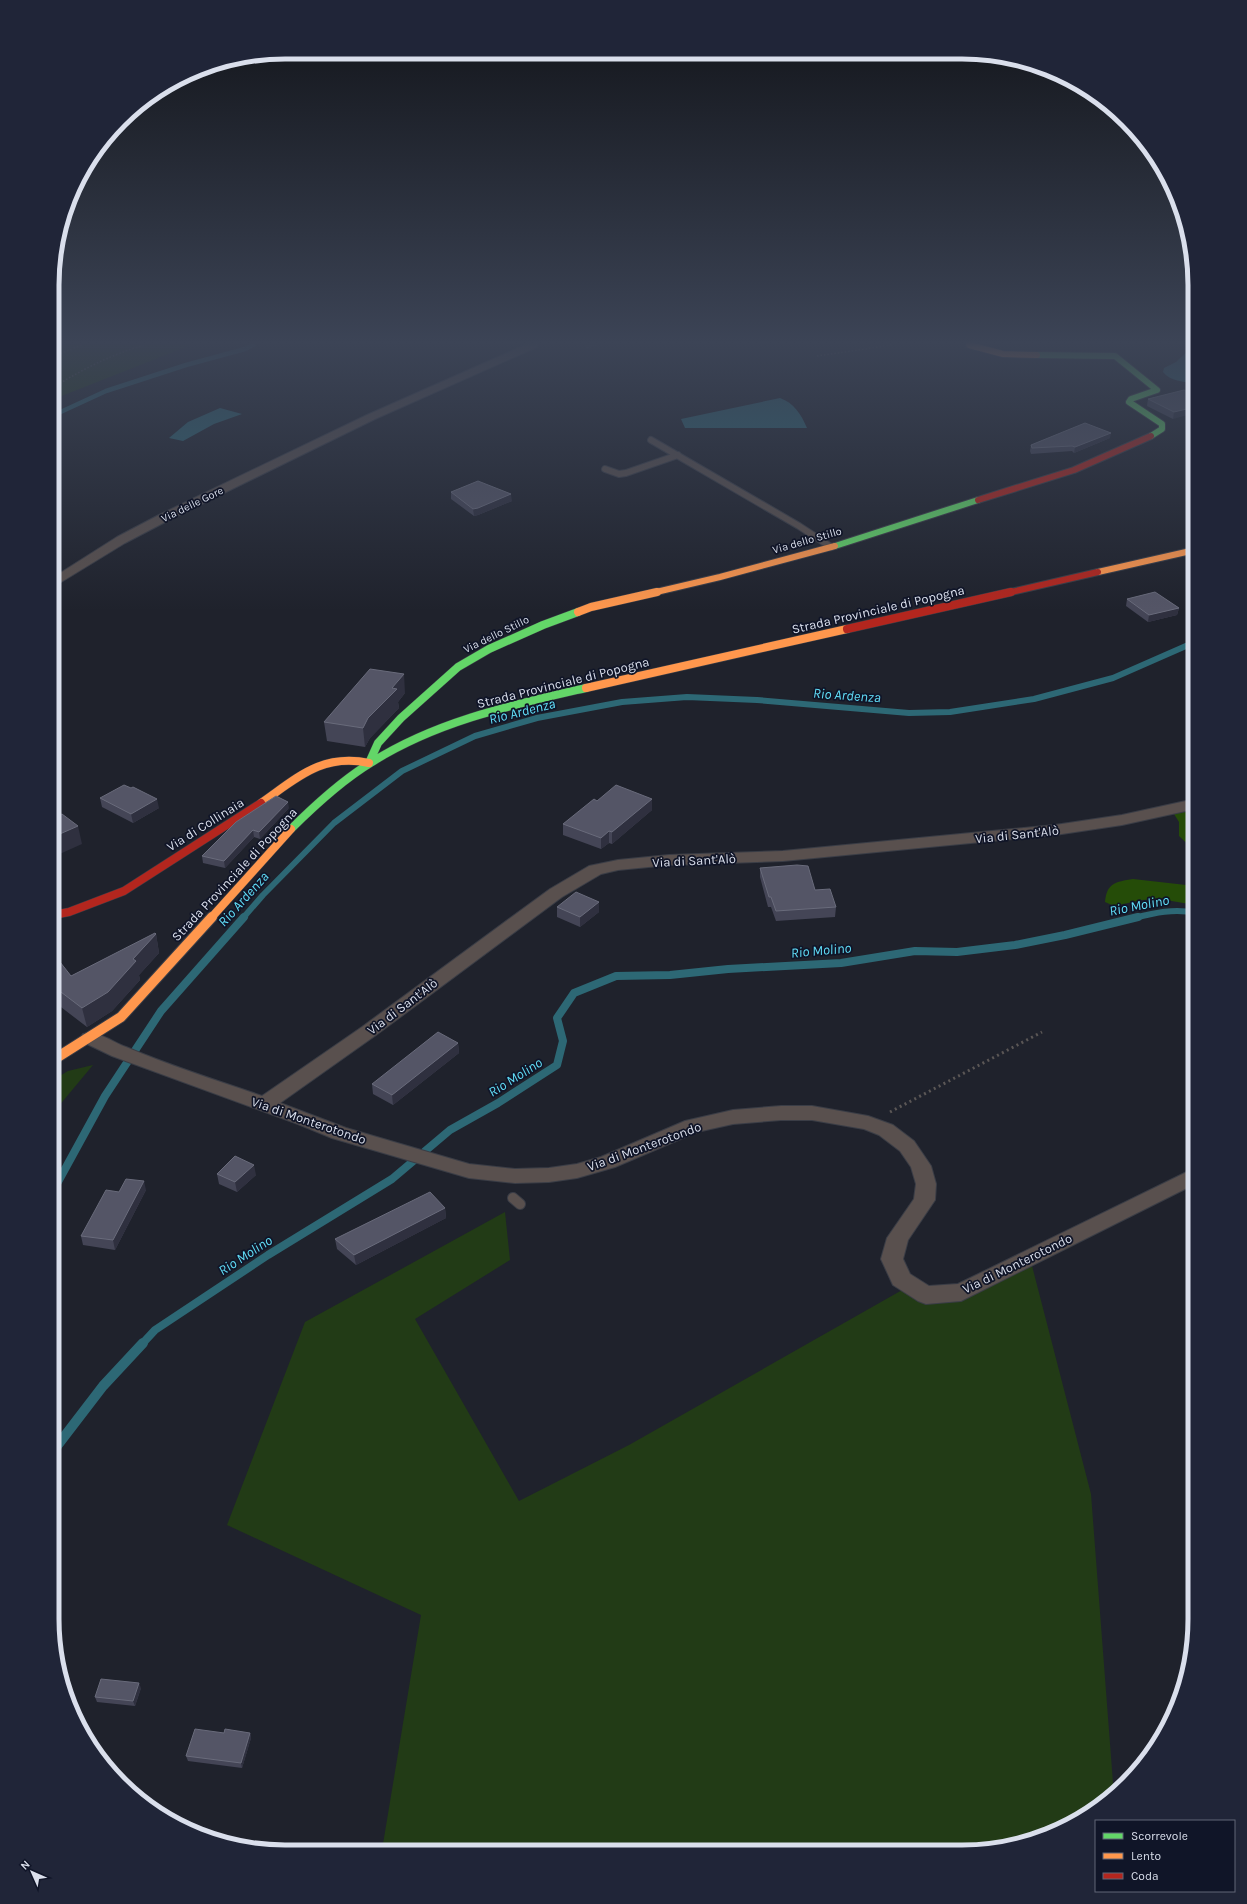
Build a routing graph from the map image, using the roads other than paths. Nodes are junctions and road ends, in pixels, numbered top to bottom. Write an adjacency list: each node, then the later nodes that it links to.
1 (335, 434): 8 (street, Via delle Gore)
2 (1156, 434): 6 (street, Via dello Stillo)
3 (651, 440): 4 (lane)
4 (678, 455): 5 (lane); 6 (lane)
5 (606, 469)
6 (831, 547): 9 (street, Via dello Stillo)
7 (1188, 552): 9 (street, Strada Provinciale di Popogna)
8 (59, 580)
9 (369, 763): 11 (street, Via di Collinaia); 12 (street, Strada Provinciale di Popogna)
10 (1188, 806): 14 (street, Via di Sant'Alò)
11 (59, 914)
12 (90, 1038): 13 (street, Strada Provinciale di Popogna); 14 (street, Via di Monterotondo)
13 (59, 1056)
14 (264, 1104): 15 (street, Via di Monterotondo)
15 (1188, 1178)

